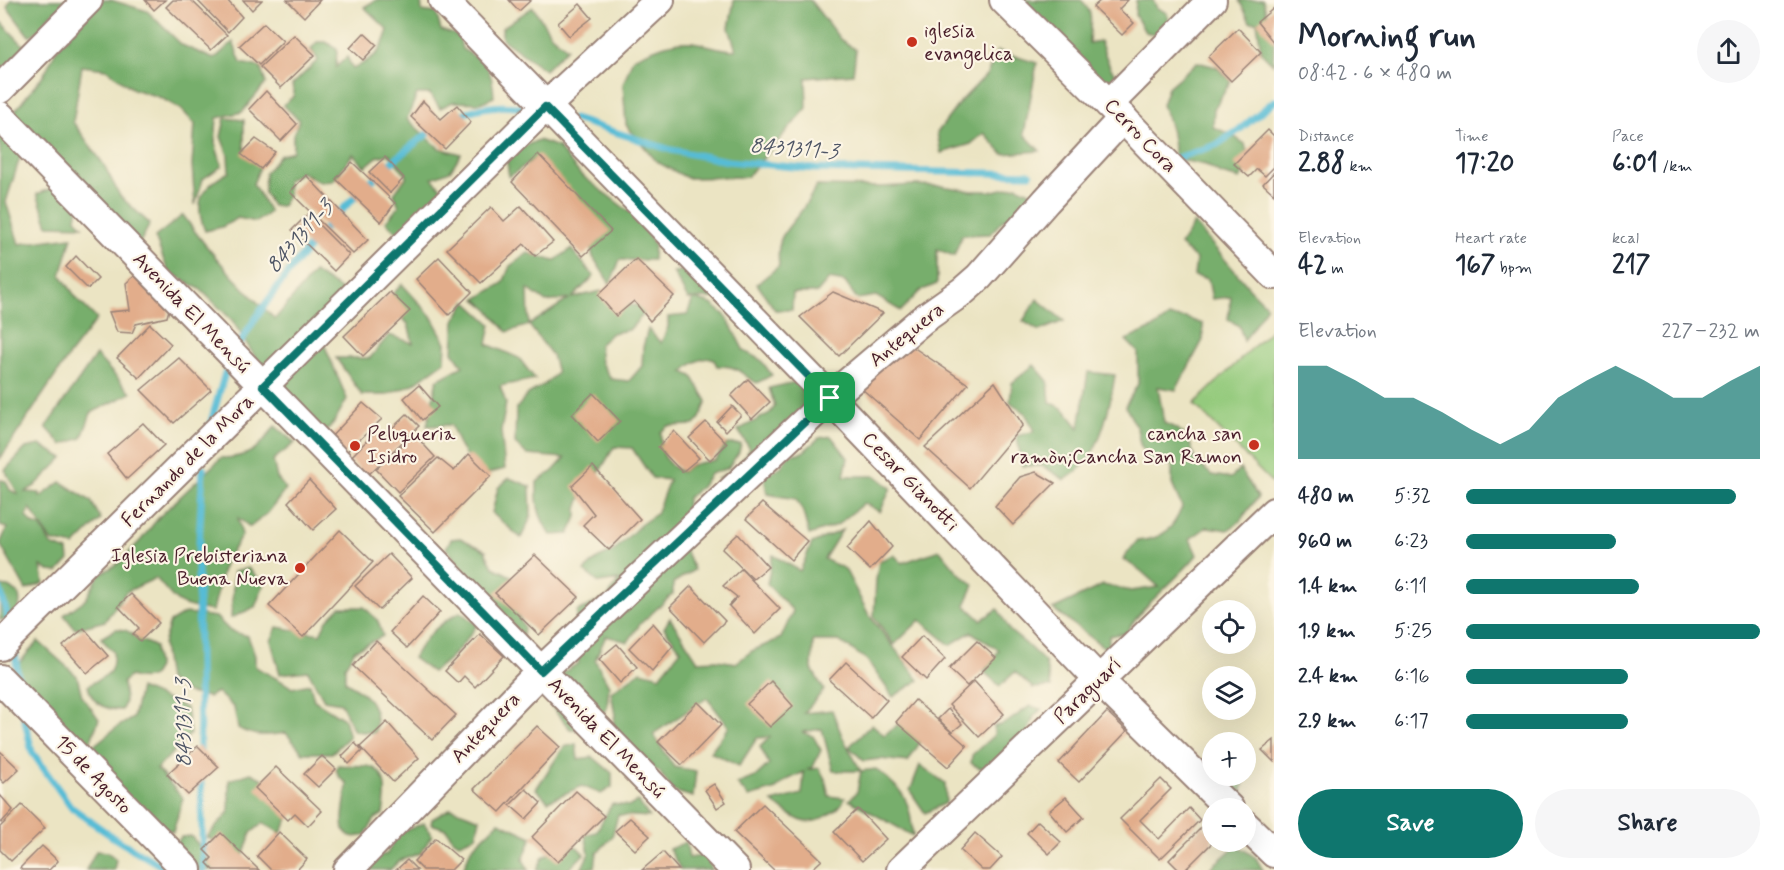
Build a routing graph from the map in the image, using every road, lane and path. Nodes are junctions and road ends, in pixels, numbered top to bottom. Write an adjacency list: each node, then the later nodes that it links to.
1 (88, 0): 6 (street)
2 (443, 0): 7 (street, Cesar Gianotti)
3 (660, 0): 7 (street, Fernando de la Mora)
4 (1004, 0): 8 (street, Cerro Cora)
5 (1212, 0): 8 (street, Antequera)
6 (0, 89)
7 (545, 107): 11 (street, Fernando de la Mora); 12 (street, Cesar Gianotti)
8 (1116, 111): 10 (street, Cerro Cora); 12 (street, Antequera)
9 (0, 116): 11 (street, Avenida El Mensú)
10 (1274, 275)
11 (263, 386): 14 (street, Fernando de la Mora); 15 (street, Avenida El Mensú)
12 (830, 398): 15 (street, Antequera); 17 (street, Cesar Gianotti)
13 (1274, 512): 17 (street, Paraguarí)
14 (0, 646)
15 (541, 671): 22 (street, Antequera); 23 (street, Avenida El Mensú)
16 (0, 679): 21 (street, 15 de Agosto)
17 (1099, 680): 18 (street, Cesar Gianotti); 24 (street, Paraguarí)
18 (1219, 798)
19 (1256, 836): 20 (street)
20 (1274, 853)
21 (187, 870)
22 (348, 870)
23 (735, 870)
24 (901, 870)

